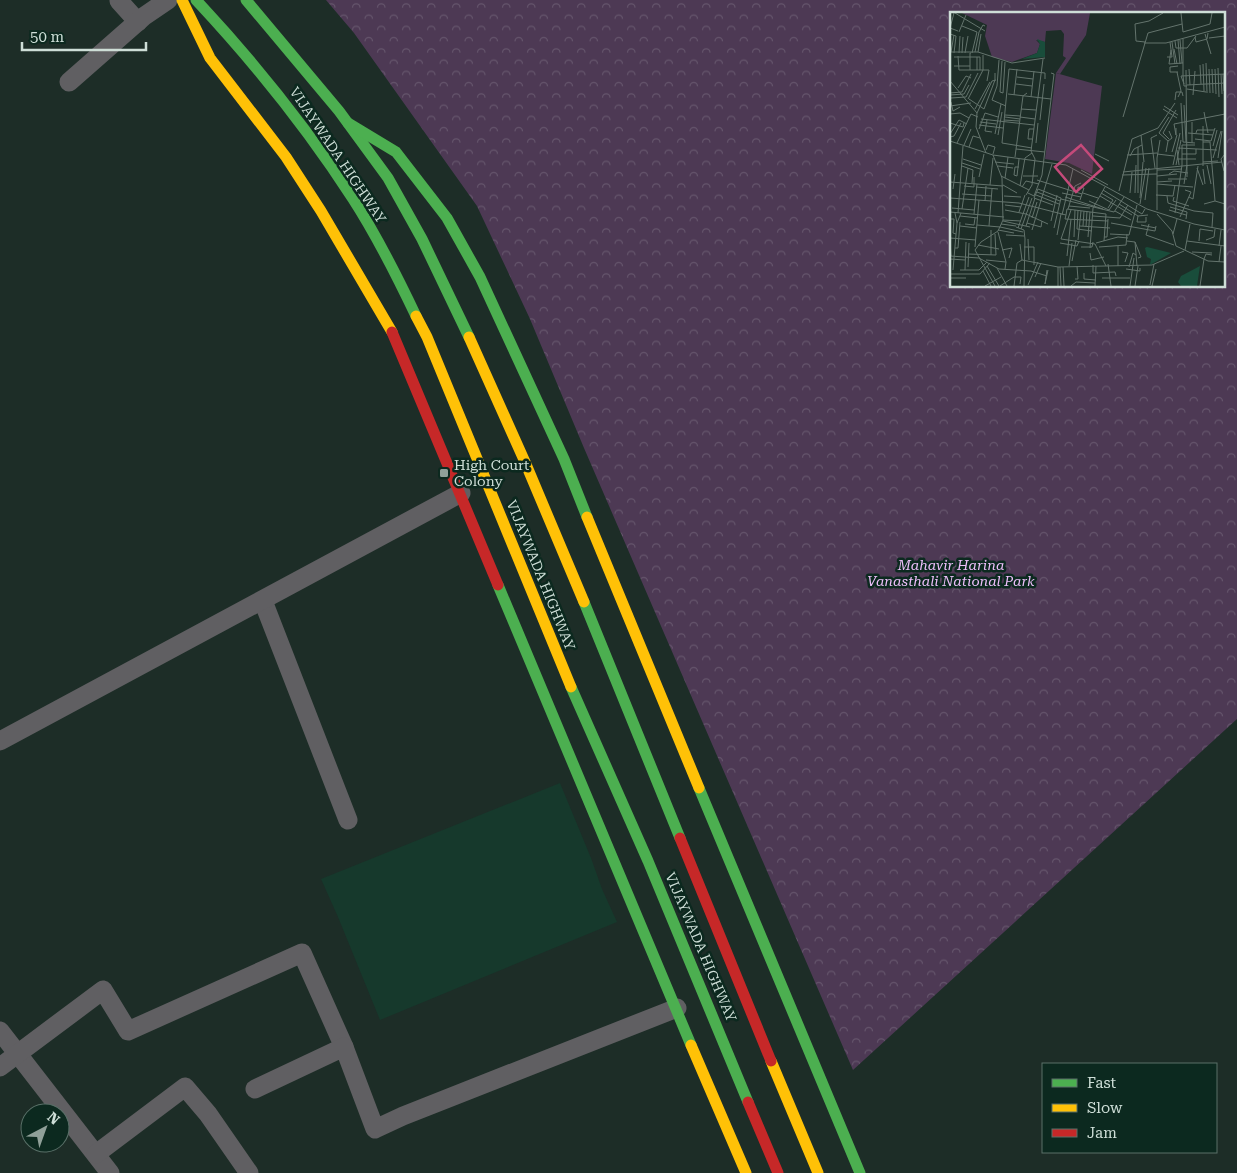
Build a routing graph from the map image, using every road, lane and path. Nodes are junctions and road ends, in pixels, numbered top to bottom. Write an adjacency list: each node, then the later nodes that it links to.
1 (168, 0): 6 (street)
2 (182, 0): 9 (main road)
3 (196, 0): 23 (main road, VIJAYWADA HIGHWAY)
4 (246, 0): 8 (main road, VIJAYWADA HIGHWAY)
5 (119, 1): 6 (street)
6 (138, 22): 7 (street)
7 (69, 82)
8 (348, 123): 24 (main road, VIJAYWADA HIGHWAY); 25 (main road)
9 (461, 493): 10 (street); 13 (main road)
10 (263, 601): 11 (street); 12 (street)
11 (0, 741)
12 (348, 820)
13 (677, 1008): 15 (street); 22 (main road)
14 (0, 1031): 16 (street)
15 (344, 1047): 16 (street); 18 (street)
16 (18, 1053): 17 (street); 19 (street)
17 (0, 1067)
18 (256, 1089)
19 (96, 1154): 20 (street); 21 (street)
20 (110, 1173)
21 (249, 1173)
22 (746, 1173)
23 (778, 1173)
24 (818, 1173)
25 (860, 1173)

